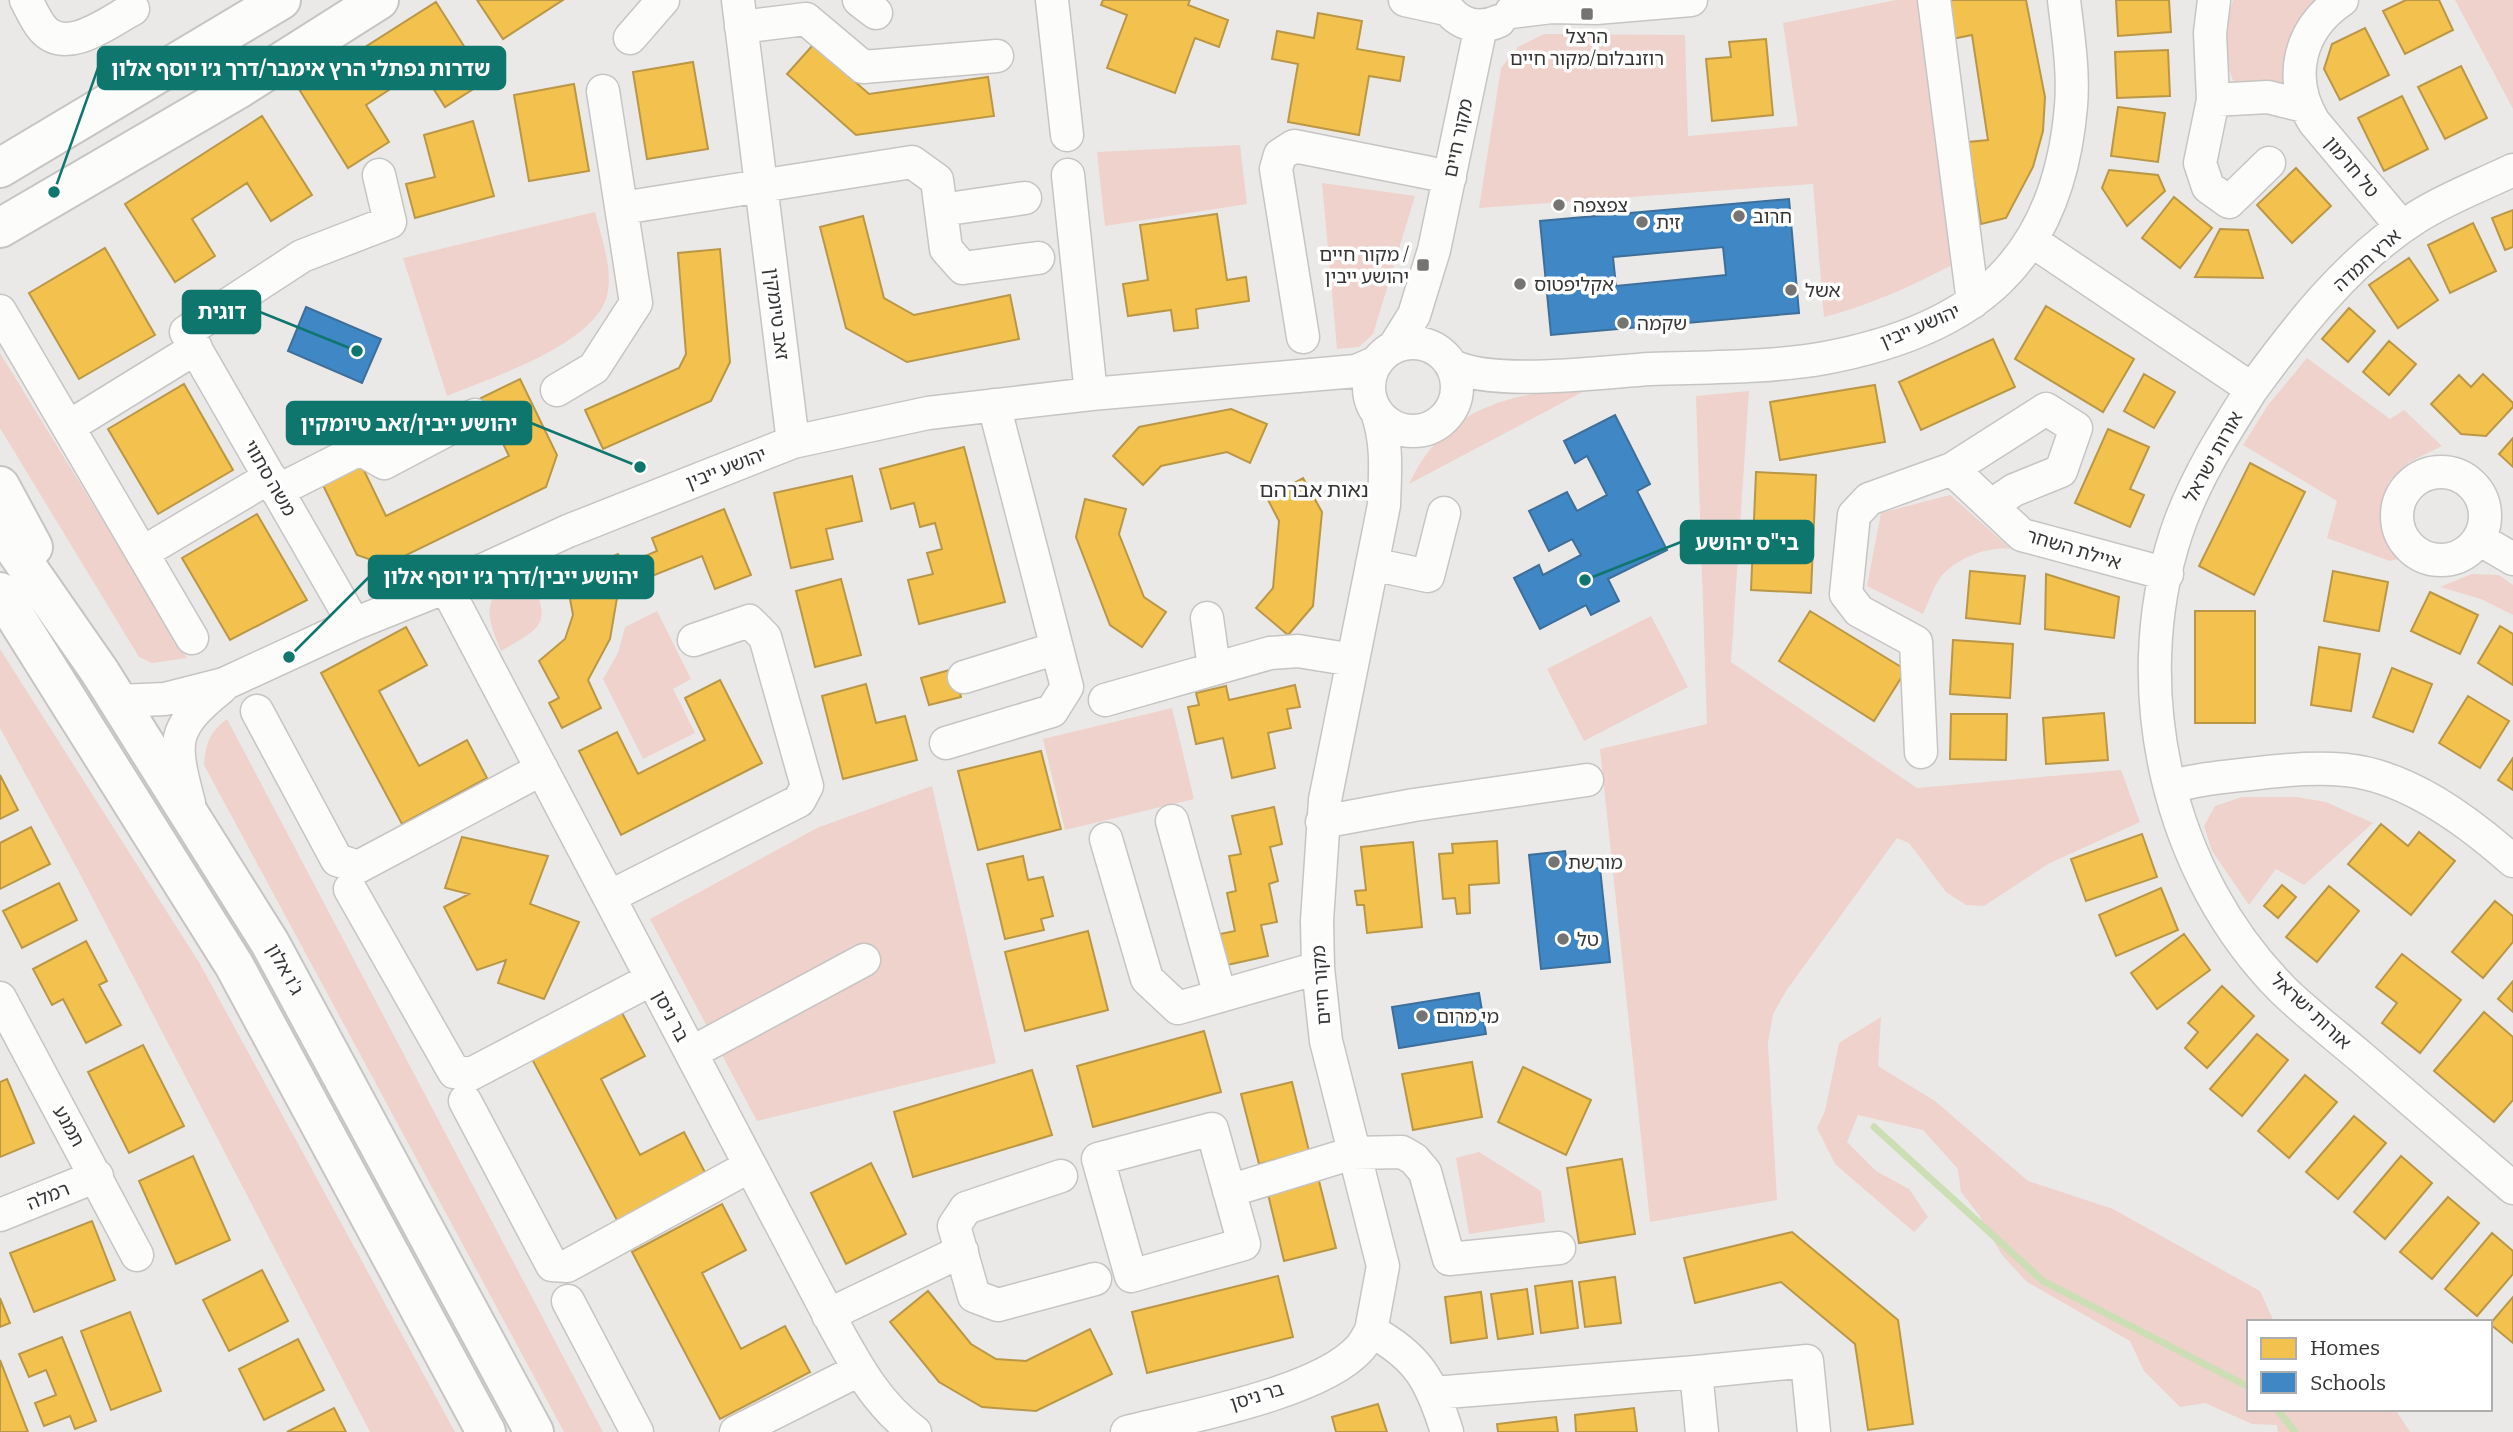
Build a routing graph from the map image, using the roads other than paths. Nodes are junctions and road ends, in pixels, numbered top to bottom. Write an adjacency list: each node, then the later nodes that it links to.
1 (26, 0): 14 (street)
2 (281, 0): 19 (main road)
3 (379, 0): 36 (main road)
4 (663, 0): 17 (street)
5 (1052, 0): 23 (street)
6 (1405, 0): 12 (street)
7 (1691, 0): 13 (street)
8 (1934, 0): 40 (street)
9 (2064, 0): 37 (street, יהושע ייבין)
10 (2214, 0): 21 (street)
11 (2342, 0): 22 (street)
12 (1444, 4): 16 (street)
13 (1514, 6): 16 (street)
14 (133, 9)
15 (739, 13): 18 (street); 31 (street, זאב טיומקין)
16 (1480, 26): 30 (street, מקור חיים)
17 (630, 38)
18 (998, 56)
19 (157, 75): 24 (main road); 26 (main road)
20 (603, 91): 33 (street)
21 (2213, 100): 22 (street); 25 (street)
22 (2304, 106): 35 (street, טל חרמון)
23 (1068, 135)
24 (0, 149)
25 (2269, 163)
26 (0, 168)
27 (2513, 170): 35 (street, ארץ חמדה)
28 (379, 174): 43 (street)
29 (1068, 174): 50 (street)
30 (1450, 177): 38 (street, מקור חיים); 42 (street)
31 (761, 186): 33 (street); 34 (street); 56 (street, זאב טיומקין)
32 (1025, 198): 34 (street)
33 (622, 208): 49 (street)
34 (940, 210): 39 (street)
35 (2402, 227): 48 (street, ארץ חמדה)
36 (0, 228)
37 (2032, 241): 40 (street, יהושע ייבין); 48 (street, אורות ישראל)
38 (1434, 250): 44 (street, מקור חיים); 45 (street, מקור חיים)
39 (1038, 258)
40 (1973, 302): 46 (street, יהושע ייבין)
41 (0, 311): 55 (street)
42 (1303, 337)
43 (191, 340): 55 (street); 58 (street, משה סתווי)
44 (1385, 355): 45 (street); 47 (street, יהושע ייבין); 52 (street)
45 (1446, 359): 46 (street, יהושע ייבין); 54 (street)
46 (1535, 375): 54 (street, יהושע ייבין)
47 (1263, 382): 50 (street, יהושע ייבין); 52 (street, יהושע ייבין)
48 (2252, 389): 68 (street, אורות ישראל)
49 (557, 390)
50 (1091, 394): 51 (street, יהושע ייבין)
51 (994, 405): 56 (street, יהושע ייבין); 75 (street)
52 (1373, 405): 54 (street); 60 (street, מקור חיים)
53 (475, 415): 58 (street)
54 (1444, 418): 60 (street, מקור חיים)
55 (68, 427): 65 (street)
56 (793, 442): 69 (street, יהושע ייבין)
57 (1952, 469): 61 (street, איילת השחר); 61 (street); 84 (street)
58 (274, 484): 65 (street); 72 (street, משה סתווי)
59 (0, 486): 80 (main road)
60 (1384, 505): 67 (street, מקור חיים)
61 (1992, 505): 68 (street, איילת השחר)
62 (1444, 513): 67 (street)
63 (0, 528): 80 (main road, ג'ו אלון)
64 (2479, 539): 66 (street)
65 (142, 553): 73 (street)
66 (2513, 559)
67 (1372, 564): 76 (street, מקור חיים)
68 (2167, 574): 87 (street, אורות ישראל)
69 (446, 587): 72 (street, יהושע ייבין); 85 (street, בר ניסן)
70 (0, 592): 120 (main road)
71 (1208, 618): 77 (street)
72 (354, 624): 79 (street, יהושע ייבין)
73 (192, 638)
74 (694, 640): 94 (street)
75 (1057, 648): 78 (street); 83 (street)
76 (1353, 660): 77 (street); 90 (street, מקור חיים)
77 (1214, 668): 81 (street)
78 (964, 677)
79 (224, 684): 80 (street, יהושע ייבין); 88 (street, יהושע ייבין)
80 (109, 686): 88 (main road, ג'ו אלון)
81 (1105, 699)
82 (257, 710): 85 (street)
83 (946, 743)
84 (1921, 752)
85 (542, 769): 94 (street, בר ניסן)
86 (1587, 780): 90 (street)
87 (2171, 787): 92 (street); 106 (street, אורות ישראל)
88 (193, 820): 121 (main road, ג'ו אלון)
89 (1172, 821): 98 (street)
90 (1322, 822): 96 (street, מקור חיים)
91 (1106, 839): 98 (street)
92 (2513, 861)
93 (350, 889): 97 (street)
94 (609, 897): 97 (street, בר ניסן)
95 (864, 960): 100 (street)
96 (1318, 968): 98 (street); 102 (street, מקור חיים)
97 (652, 979): 100 (street, בר ניסן)
98 (1220, 996)
99 (0, 998): 104 (street, תמנע)
100 (691, 1053): 103 (street, בר ניסן)
101 (465, 1101): 103 (street)
102 (1353, 1153): 107 (street); 109 (street); 115 (street, מקור חיים)
103 (750, 1166): 114 (street, בר ניסן)
104 (97, 1176): 108 (street, רמלה); 111 (street, תמנע)
105 (1061, 1176): 110 (street)
106 (2513, 1188)
107 (1229, 1191): 107 (street)
108 (0, 1215)
109 (1559, 1248)
110 (962, 1251): 112 (street); 114 (street)
111 (136, 1255)
112 (1095, 1279)
113 (568, 1301): 122 (street)
114 (828, 1315): 116 (street, בר ניסן)
115 (1371, 1331): 118 (street); 119 (street, בר ניסן)
116 (859, 1370): 123 (street); 124 (street, בר ניסן)
117 (1696, 1372): 118 (street); 127 (street); 128 (street)
118 (1434, 1393): 126 (street)
119 (1171, 1427): 125 (street, בר ניסן)
120 (486, 1432)
121 (534, 1432)
122 (636, 1432)
123 (736, 1432)
124 (915, 1432)
125 (1127, 1432)
126 (1447, 1432)
127 (1702, 1432)
128 (1814, 1432)

